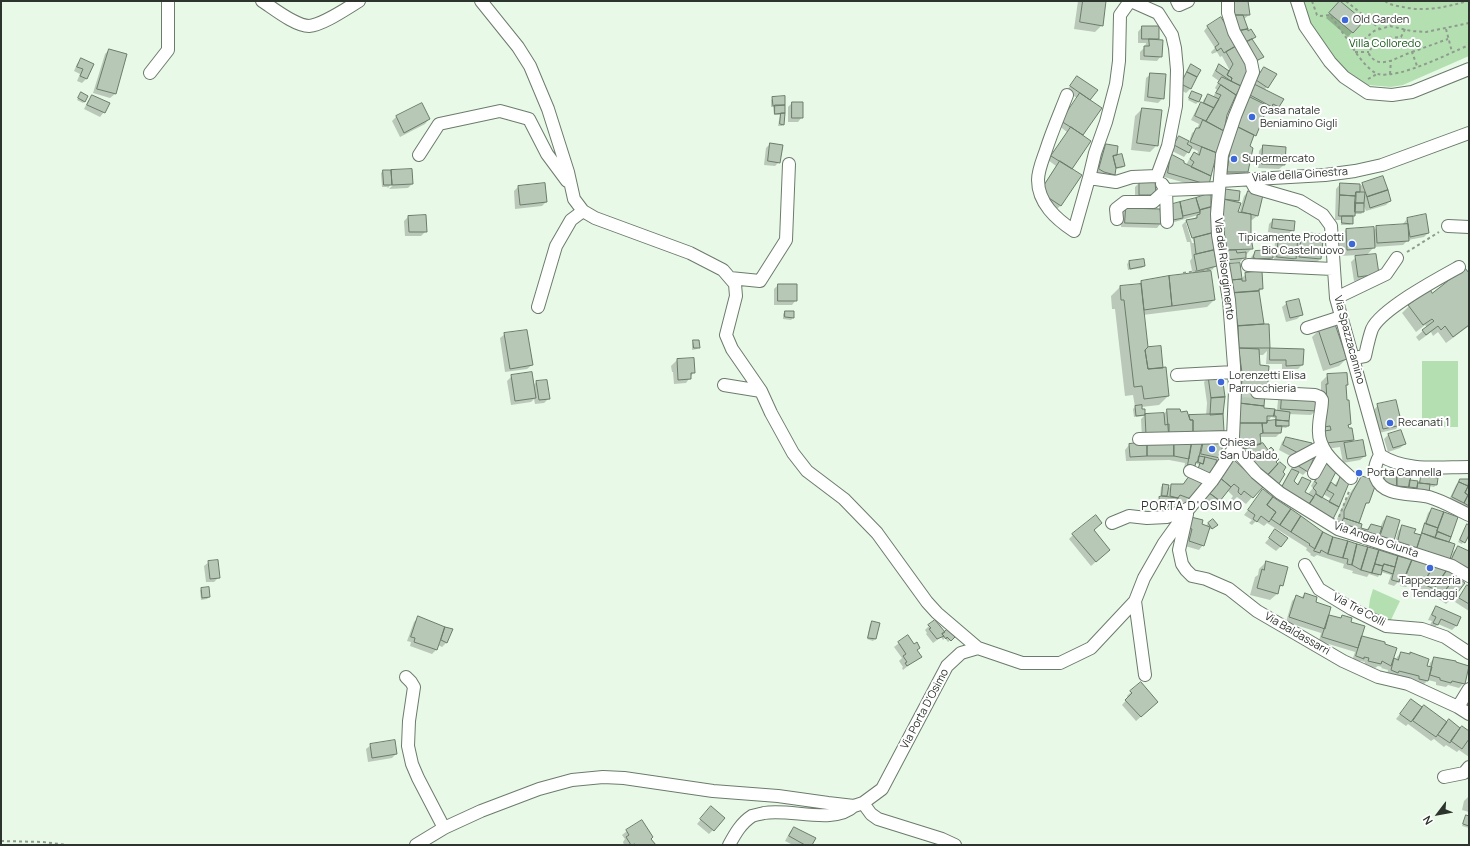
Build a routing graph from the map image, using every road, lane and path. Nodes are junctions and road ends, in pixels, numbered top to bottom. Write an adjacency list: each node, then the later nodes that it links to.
1 (168, 1): 31 (street)
2 (262, 1): 3 (street)
3 (359, 1)
4 (481, 1): 41 (street)
5 (1130, 1): 16 (street); 38 (street)
6 (1153, 1): 16 (street)
7 (1177, 1): 8 (street)
8 (1188, 1)
9 (1228, 1): 40 (street, Via del Risorgimento)
10 (1297, 1): 30 (street)
11 (1312, 1): 22 (path)
12 (1346, 1): 18 (path)
13 (1385, 1): 15 (path)
14 (1468, 1): 15 (path)
15 (1464, 2)
16 (1158, 7): 37 (street)
17 (1469, 23): 20 (path)
18 (1380, 29): 19 (path); 22 (path)
19 (1405, 29): 20 (path); 25 (path)
20 (1446, 29): 21 (path)
21 (1448, 39): 26 (path); 27 (path)
22 (1350, 43): 24 (path)
23 (1469, 45): 27 (path)
24 (1355, 52): 25 (path); 32 (path)
25 (1369, 52): 28 (path)
26 (1412, 52): 28 (path); 29 (path)
27 (1452, 52): 29 (path)
28 (1391, 60): 32 (path)
29 (1417, 66): 32 (path)
30 (1469, 69)
31 (150, 73)
32 (1390, 74)
33 (1067, 95): 38 (street)
34 (1469, 133): 39 (street, Viale della Ginestra)
35 (419, 154): 41 (street)
36 (789, 164): 54 (street)
37 (1158, 176): 38 (street); 42 (street)
38 (1089, 178)
39 (1250, 179): 40 (street, Viale della Ginestra); 52 (street, Via Spazzacamino)
40 (1219, 185): 42 (street, Viale della Ginestra); 50 (street, Via del Risorgimento)
41 (572, 187): 43 (street)
42 (1166, 190): 44 (street); 45 (street)
43 (583, 211): 54 (street); 56 (street)
44 (1117, 219)
45 (1167, 222)
46 (1448, 226): 47 (street); 48 (path)
47 (1469, 227)
48 (1397, 258): 55 (street)
49 (1248, 265): 52 (street)
50 (1224, 267): 53 (path); 60 (street, Via del Risorgimento)
51 (1459, 267): 59 (street)
52 (1333, 269): 55 (street, Via Spazzacamino)
53 (1183, 273)
54 (730, 278): 63 (street)
55 (1336, 298): 57 (street, Via Spazzacamino)
56 (538, 307)
57 (1340, 317): 58 (street); 59 (street, Via Spazzacamino)
58 (1307, 328)
59 (1354, 358): 68 (street, Via Spazzacamino)
60 (1234, 372): 61 (street); 66 (street, Via del Risorgimento)
61 (1177, 375)
62 (724, 385): 63 (street)
63 (761, 391): 82 (street)
64 (1256, 392): 67 (street)
65 (1139, 439): 66 (street)
66 (1233, 443): 74 (street); 78 (street, Via Angelo Giunta)
67 (1324, 449): 69 (street); 72 (street); 73 (street)
68 (1380, 455): 70 (street); 76 (street)
69 (1294, 461)
70 (1469, 467)
71 (1190, 471): 74 (street)
72 (1314, 474)
73 (1351, 478): 78 (path)
74 (1212, 481): 75 (street)
75 (1189, 509): 77 (street); 81 (street); 87 (street, Via Baldassarri)
76 (1469, 515)
77 (1112, 523)
78 (1335, 527): 80 (street, Via Angelo Giunta)
79 (1305, 565): 83 (street, Via Tre Colli)
80 (1469, 576)
81 (1135, 601): 82 (street); 84 (street)
82 (978, 648): 91 (street, Via Porta D'Osimo)
83 (1469, 653)
84 (1145, 675)
85 (406, 677): 92 (street)
86 (1469, 689): 87 (street)
87 (1458, 707): 88 (street, Via Baldassarri)
88 (1469, 714)
89 (1469, 767): 90 (street)
90 (1444, 777)
91 (858, 804): 92 (street); 96 (street, Via Porta D'Osimo); 97 (street)
92 (444, 828): 95 (street)
93 (1, 841): 94 (path)
94 (67, 845)
95 (416, 845)
96 (729, 845)
97 (955, 845)

